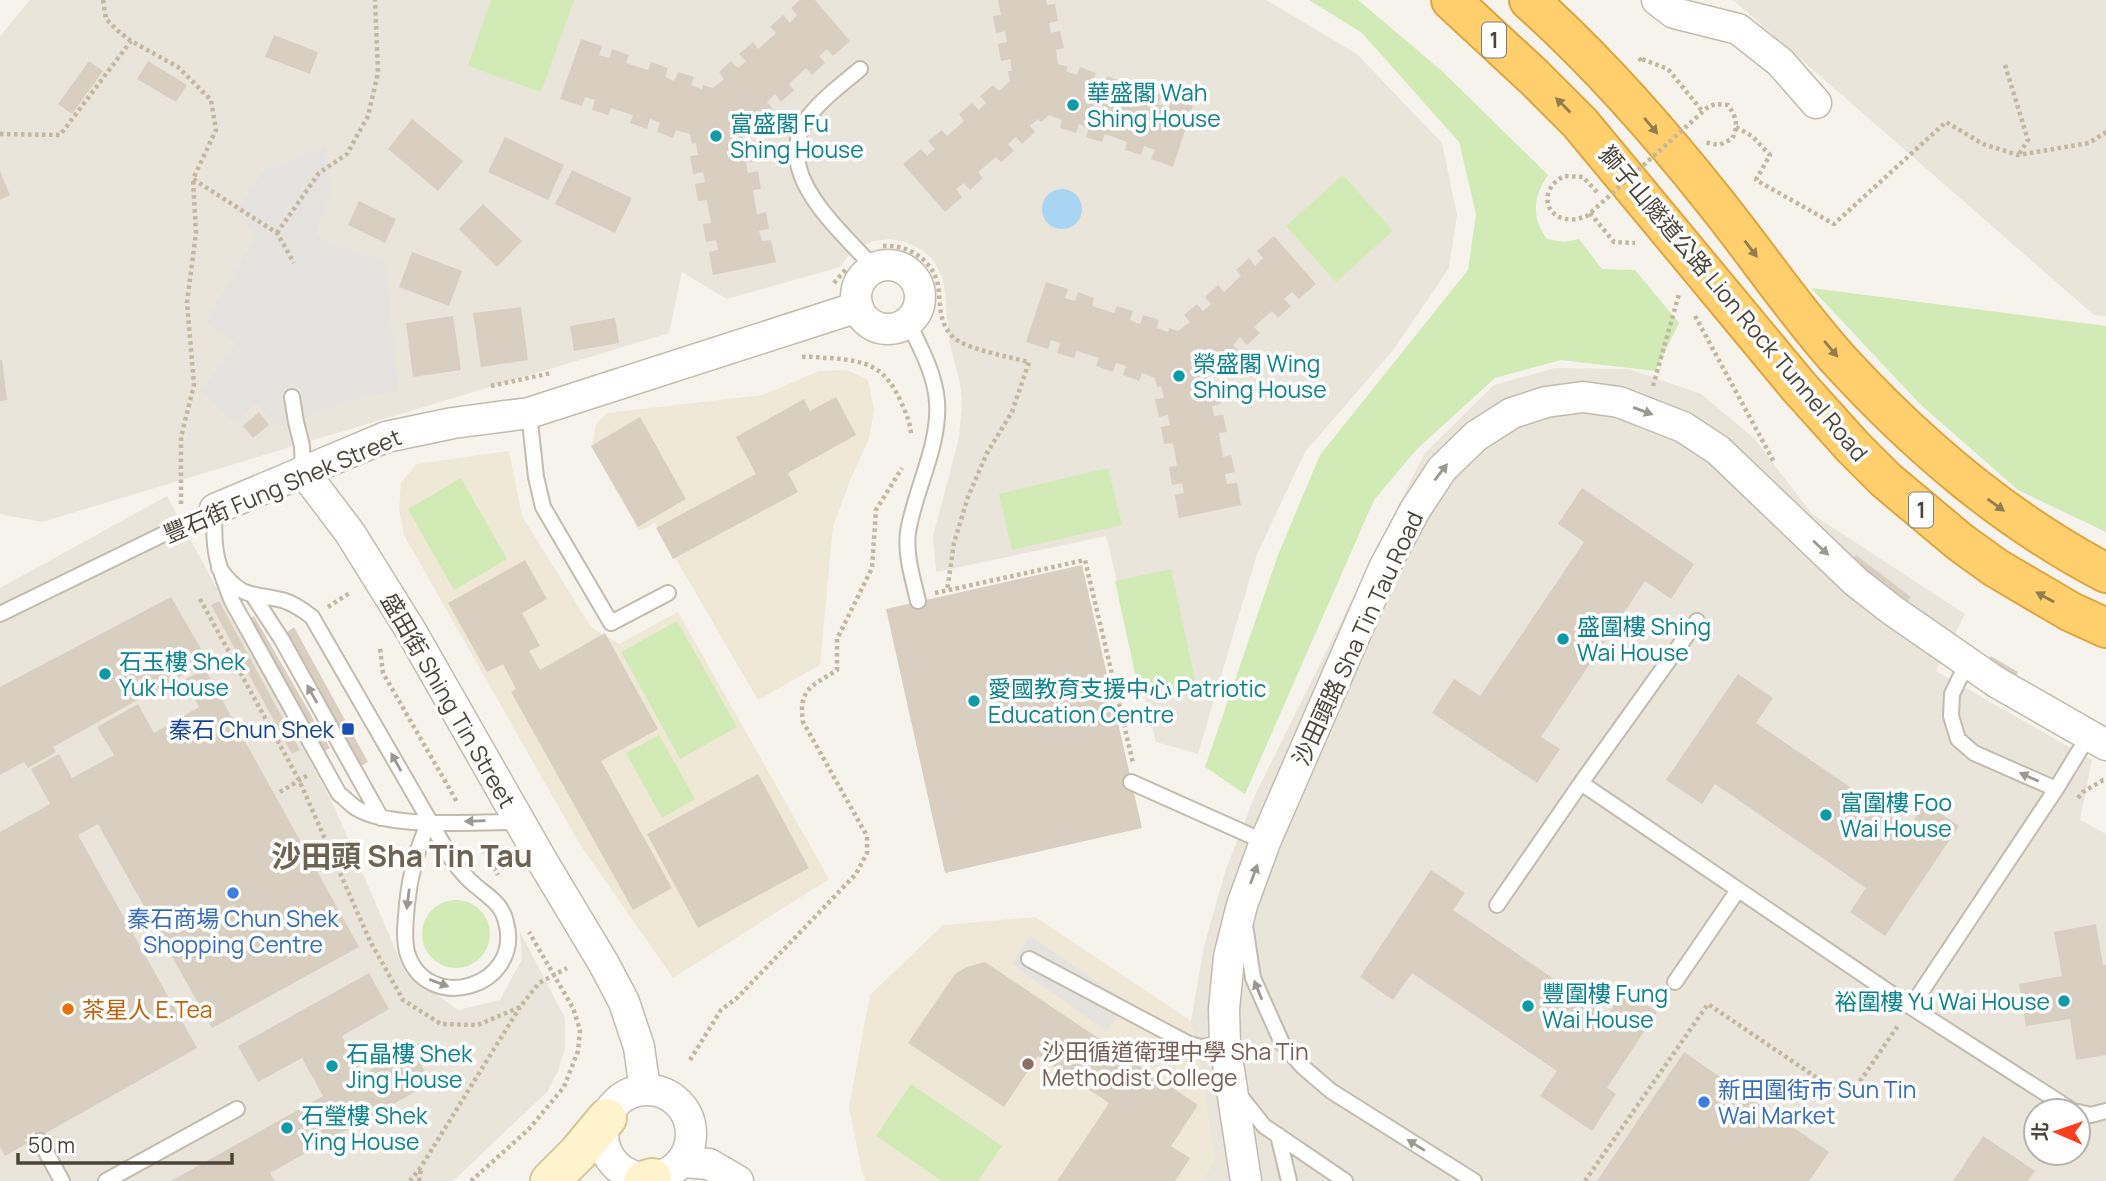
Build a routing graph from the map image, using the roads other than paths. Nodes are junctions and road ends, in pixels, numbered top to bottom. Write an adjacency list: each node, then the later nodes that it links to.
1 (1451, 0): 20 (highway, 獅子山隧道公路 Lion Rock Tunnel Road / 1, one-way to 1)
2 (1529, 0): 14 (highway, 獅子山隧道公路 Lion Rock Tunnel Road / 1, one-way to 14)
3 (1657, 0): 5 (street)
4 (860, 69): 6 (lane)
5 (1816, 103)
6 (868, 261): 7 (street); 8 (street)
7 (858, 307): 8 (street); 10 (street, 豐石街 Fung Shek Street)
8 (908, 321): 17 (lane)
9 (292, 397): 11 (lane)
10 (529, 413): 11 (street, 豐石街 Fung Shek Street); 15 (lane)
11 (303, 471): 12 (street, 豐石街 Fung Shek Street); 28 (street, 盛田街 Shing Tin Street)
12 (204, 504): 13 (lane); 18 (lane, 豐石街 Fung Shek Street)
13 (219, 568): 16 (lane); 26 (lane)
14 (2106, 573)
15 (668, 593)
16 (254, 597): 26 (lane, one-way to 16); 27 (lane, one-way to 16)
17 (917, 599)
18 (0, 614)
19 (1697, 621): 24 (lane)
20 (2106, 628)
21 (1967, 663): 22 (street, 沙田頭路 Sha Tin Tau Road); 25 (lane, one-way to 21); 29 (street, 沙田頭路 Sha Tin Tau Road, one-way to 21)
22 (2097, 740): 25 (lane)
23 (1134, 783): 29 (lane)
24 (1581, 783): 30 (lane); 32 (lane)
25 (2056, 789): 35 (lane)
26 (381, 818): 27 (lane)
27 (429, 822): 27 (lane, one-way to 27); 28 (lane, one-way to 27)
28 (520, 822): 38 (street, 盛田街 Shing Tin Street)
29 (1265, 842): 31 (street, 沙田頭路 Sha Tin Tau Road, one-way to 29)
30 (1738, 890): 34 (lane); 35 (lane)
31 (1242, 905): 36 (street, 沙田頭路 Sha Tin Tau Road); 53 (lane, one-way to 31)
32 (1497, 905)
33 (1029, 959): 36 (lane)
34 (1675, 982)
35 (1911, 1007): 39 (lane)
36 (1225, 1044): 37 (street, 沙田頭路 Sha Tin Tau Road)
37 (1230, 1081): 42 (lane); 50 (street, 沙田頭路 Sha Tin Tau Road)
38 (645, 1090): 41 (street); 44 (street)
39 (2052, 1097)
40 (237, 1109): 47 (lane)
41 (607, 1118): 44 (street); 48 (street)
42 (1278, 1135): 45 (lane); 52 (lane)
43 (40, 1140): 46 (lane)
44 (659, 1174): 49 (street)
45 (1288, 1176): 51 (lane)
46 (62, 1181)
47 (106, 1181)
48 (551, 1181)
49 (738, 1181)
50 (1245, 1181)
51 (1299, 1181)
52 (1345, 1181)
53 (1474, 1181)

